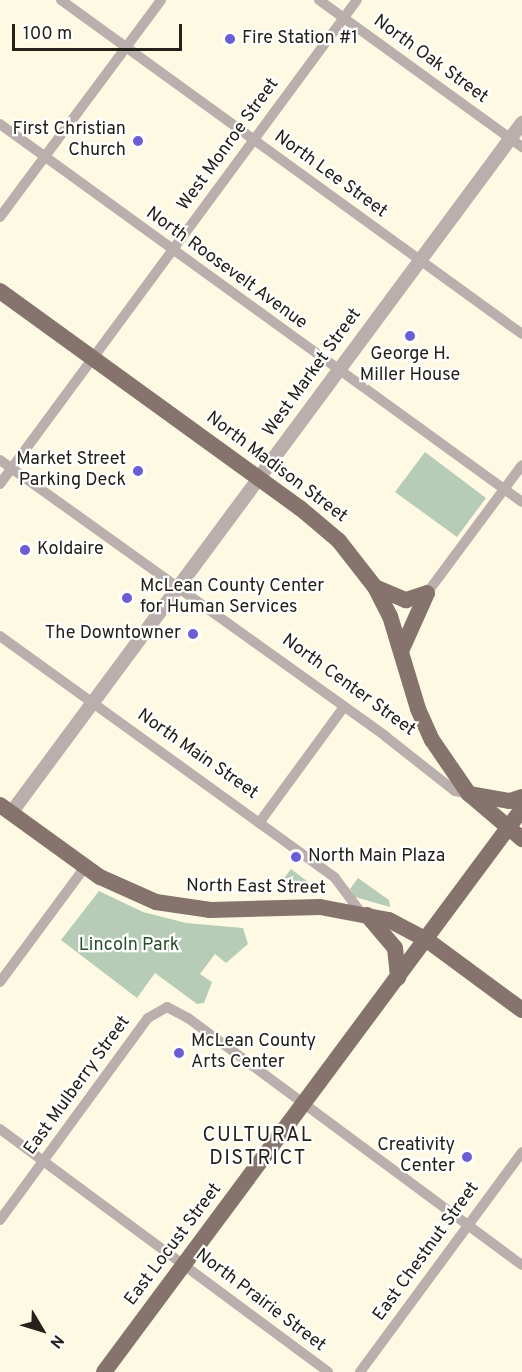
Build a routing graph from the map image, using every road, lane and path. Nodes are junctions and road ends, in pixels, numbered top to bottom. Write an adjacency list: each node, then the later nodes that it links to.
1 (61, 0): 6 (street, North Lee Street)
2 (161, 0): 6 (street)
3 (319, 0): 5 (street, North Oak Street)
4 (357, 0): 5 (street, West Monroe Street)
5 (343, 18): 9 (street, West Monroe Street); 10 (street, North Oak Street)
6 (126, 47): 9 (street, North Lee Street); 12 (street)
7 (522, 123): 10 (street, West Market Street)
8 (0, 124): 12 (street, North Roosevelt Avenue)
9 (254, 139): 14 (street, West Monroe Street); 15 (street, North Lee Street)
10 (510, 139): 11 (street, North Oak Street); 15 (street, West Market Street)
11 (522, 147)
12 (44, 157): 13 (street); 14 (street, North Roosevelt Avenue)
13 (0, 217)
14 (172, 250): 18 (street, West Monroe Street); 19 (street, North Roosevelt Avenue)
15 (420, 260): 17 (street, North Lee Street); 19 (street, West Market Street)
16 (0, 291): 18 (main road, North Madison Street)
17 (522, 334)
18 (93, 358): 22 (street, West Monroe Street); 23 (main road, North Madison Street)
19 (337, 370): 23 (street, West Market Street); 25 (street, North Roosevelt Avenue)
20 (0, 460): 22 (street, North Center Street)
21 (522, 465): 25 (street)
22 (11, 468): 24 (street, West Monroe Street); 27 (street, North Center Street)
23 (259, 478): 27 (street, West Market Street); 28 (main road, North Madison Street)
24 (0, 484)
25 (504, 489): 26 (street, North Roosevelt Avenue); 29 (street)
26 (522, 502)
27 (177, 587): 32 (street, West Market Street); 33 (street, North Center Street)
28 (375, 587): 29 (main road); 31 (main road, North Madison Street)
29 (427, 593): 31 (main road)
30 (0, 636): 32 (street, North Main Street)
31 (402, 649): 34 (main road, North Madison Street)
32 (92, 703): 36 (street, West Market Street); 38 (street, North Main Street)
33 (344, 707): 34 (street, North Center Street); 38 (street)
34 (469, 794): 35 (main road); 39 (main road, North Madison Street)
35 (522, 797)
36 (6, 809): 41 (main road, North East Street)
37 (522, 809): 39 (main road, East Locust Street)
38 (259, 823): 42 (street, North Main Street)
39 (508, 829): 40 (main road); 43 (main road, East Locust Street)
40 (522, 839)
41 (85, 867): 42 (main road, North East Street); 45 (street)
42 (364, 915): 43 (main road, North East Street); 44 (main road)
43 (427, 940): 44 (main road, East Locust Street); 46 (main road)
44 (398, 978): 47 (main road, East Locust Street)
45 (0, 982)
46 (522, 1010)
47 (305, 1104): 50 (street, East Mulberry Street); 52 (street); 53 (main road, East Locust Street)
48 (0, 1129): 50 (street, North Prairie Street)
49 (522, 1152): 52 (street, East Chestnut Street)
50 (43, 1161): 51 (street, East Mulberry Street); 53 (street, North Prairie Street)
51 (0, 1220)
52 (468, 1224): 54 (street); 57 (street, East Chestnut Street)
53 (182, 1264): 55 (main road, East Locust Street); 56 (street, North Prairie Street)
54 (522, 1265)
55 (104, 1372)
56 (328, 1372)
57 (360, 1372)

